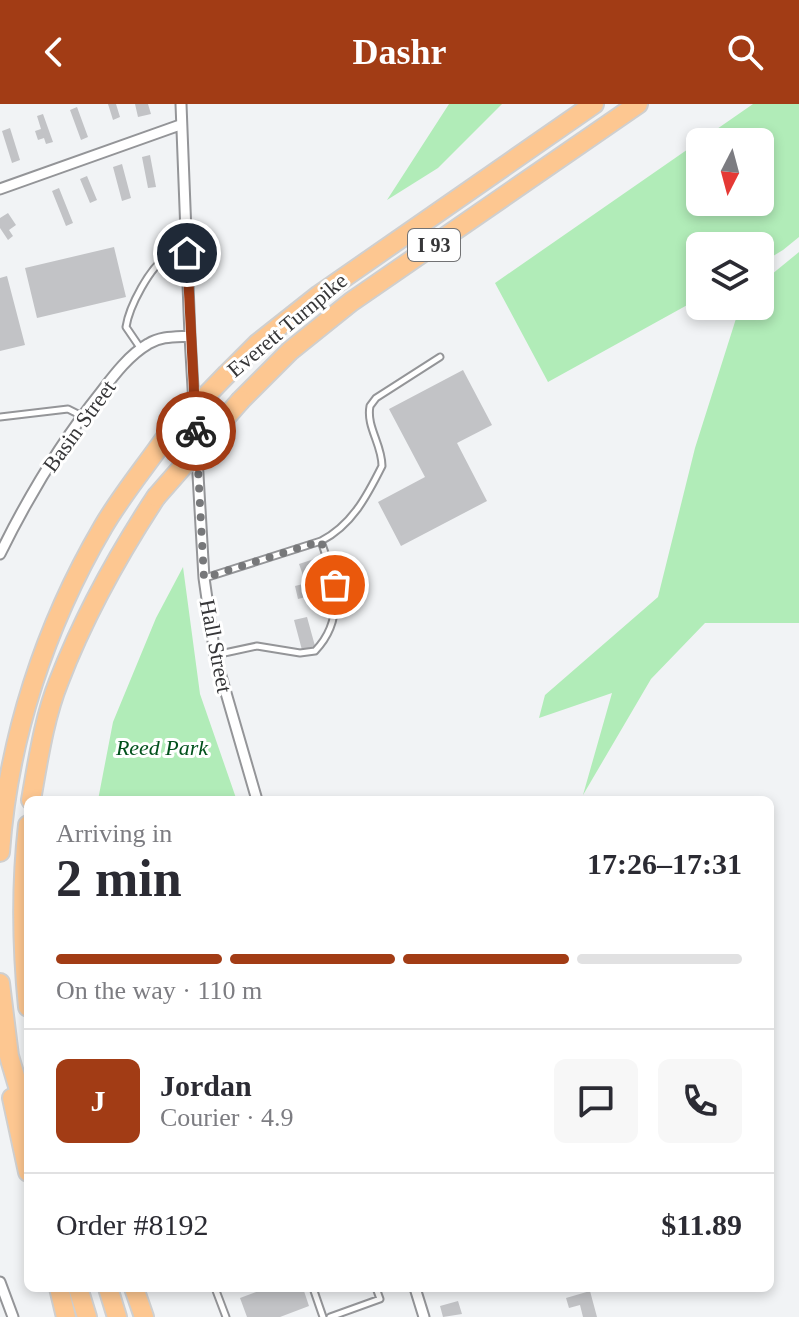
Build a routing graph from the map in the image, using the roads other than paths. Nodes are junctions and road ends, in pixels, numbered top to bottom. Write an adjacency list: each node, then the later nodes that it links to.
1 (181, 104): 5 (street, Hall Street)
2 (582, 104): 6 (highway)
3 (594, 104): 6 (highway, Everett Turnpike / I 93)
4 (638, 104): 18 (highway, Everett Turnpike / I 93, bridge)
5 (180, 125): 7 (street); 8 (street, Hall Street)
6 (531, 147): 22 (highway, Everett Turnpike / I 93, bridge)
7 (0, 189)
8 (187, 253): 9 (street, Hall Street); 10 (lane)
9 (190, 336): 10 (street, Basin Street); 16 (street, Hall Street)
10 (141, 349): 12 (street, Basin Street)
11 (440, 357): 14 (lane)
12 (82, 416): 13 (lane); 15 (street, Basin Street)
13 (0, 417)
14 (321, 541): 16 (lane); 17 (lane)
15 (0, 554)
16 (204, 578): 17 (street, Hall Street)
17 (215, 655): 21 (street, Hall Street)
18 (58, 684): 19 (highway, Everett Turnpike / I 93); 20 (highway)
19 (32, 796)
20 (44, 796)
21 (256, 796)
22 (0, 852)
23 (24, 857): 24 (highway)
24 (24, 956)
25 (0, 983): 26 (highway)
26 (9, 1056): 27 (highway); 28 (highway)
27 (24, 1107)
28 (24, 1157)
29 (0, 1282): 38 (street)
30 (60, 1292): 39 (highway)
31 (79, 1292): 40 (highway)
32 (109, 1292): 41 (highway)
33 (135, 1292): 42 (highway)
34 (217, 1292): 43 (lane)
35 (314, 1292): 44 (lane)
36 (377, 1292): 45 (lane)
37 (416, 1292): 46 (street)
38 (13, 1317)
39 (66, 1317)
40 (87, 1317)
41 (117, 1317)
42 (144, 1317)
43 (226, 1317)
44 (323, 1317)
45 (330, 1317)
46 (424, 1317)

